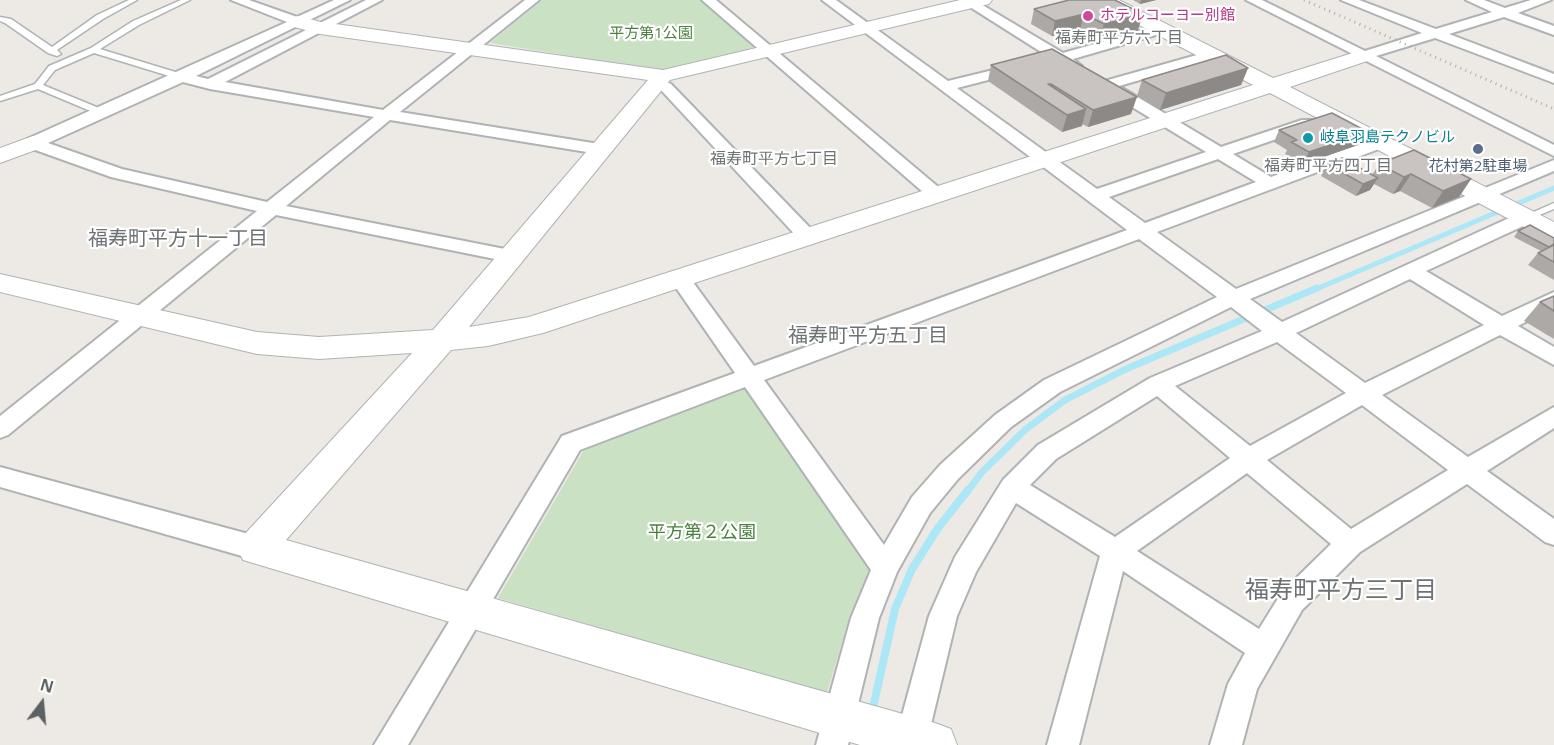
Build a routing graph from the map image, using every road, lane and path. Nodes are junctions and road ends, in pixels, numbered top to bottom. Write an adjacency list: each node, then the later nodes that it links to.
1 (134, 0): 25 (lane)
2 (187, 0): 24 (lane)
3 (237, 0): 17 (street)
4 (344, 0): 17 (street)
5 (376, 0): 18 (street)
6 (533, 0): 23 (street)
7 (708, 0): 26 (street)
8 (828, 0): 19 (street)
9 (1105, 0): 20 (street)
10 (1252, 0): 28 (street)
11 (1347, 0): 22 (street)
12 (1472, 0): 15 (street)
13 (1545, 0): 15 (street)
14 (973, 1): 19 (street); 29 (street)
15 (1505, 12): 21 (street); 22 (street)
16 (0, 19): 25 (lane)
17 (298, 22): 18 (street); 31 (street)
18 (320, 28): 23 (street); 35 (street)
19 (866, 28): 26 (street); 37 (street)
20 (1161, 29): 27 (street); 29 (street)
21 (1554, 31)
22 (1434, 35): 28 (street); 33 (street)
23 (468, 49): 32 (street); 41 (street)
24 (94, 50): 30 (lane); 31 (lane)
25 (51, 51): 30 (lane)
26 (766, 51): 32 (street); 53 (street)
27 (1211, 55): 34 (street); 38 (street)
28 (1366, 55): 38 (street); 48 (street)
29 (1061, 58): 34 (street); 37 (street)
30 (69, 59): 36 (lane)
31 (182, 77): 35 (street); 40 (street)
32 (661, 79): 46 (street); 60 (street)
33 (1554, 79)
34 (1097, 80): 43 (street)
35 (210, 84): 41 (street)
36 (38, 86): 39 (lane); 40 (lane)
37 (946, 86): 50 (street)
38 (1272, 86): 42 (street); 43 (street)
39 (0, 99)
40 (103, 113): 45 (street)
41 (387, 115): 46 (street); 57 (street)
42 (1329, 116): 44 (street); 49 (street)
43 (1165, 121): 49 (street); 50 (street)
44 (1381, 142): 52 (street); 56 (street)
45 (33, 143): 47 (street); 57 (street)
46 (599, 149): 61 (street)
47 (4, 151)
48 (1554, 151)
49 (1219, 153): 52 (street); 54 (street)
50 (1045, 160): 53 (street); 54 (street)
51 (1554, 165): 56 (street)
52 (1269, 183): 58 (street)
53 (937, 195): 60 (street)
54 (1094, 196): 58 (street)
55 (1554, 206): 56 (lane)
56 (1507, 207): 59 (street); 62 (street); 66 (street)
57 (273, 209): 61 (street); 67 (street)
58 (1140, 230): 66 (street); 72 (street)
59 (1554, 232)
60 (808, 237): 63 (street)
61 (510, 255): 70 (street)
62 (1411, 271): 68 (street); 69 (street)
63 (680, 279): 70 (street); 72 (street)
64 (0, 283): 67 (street)
65 (1554, 299): 68 (street)
66 (1239, 303): 69 (street); 85 (street)
67 (139, 316): 70 (street); 76 (street)
68 (1502, 326): 71 (street); 74 (street)
69 (1274, 329): 73 (street); 74 (street)
70 (442, 340): 83 (street)
71 (1554, 357)
72 (752, 376): 85 (street); 86 (street)
73 (1158, 384): 77 (street); 80 (street)
74 (1365, 393): 77 (street); 78 (street)
75 (1554, 416): 78 (street)
76 (0, 429)
77 (1250, 458): 82 (street); 84 (street)
78 (1468, 470): 81 (street); 82 (street)
79 (0, 477): 83 (street)
80 (1012, 487): 84 (street); 89 (street)
81 (1554, 534)
82 (1350, 544): 87 (street)
83 (256, 548): 86 (street)
84 (1115, 550): 87 (street); 91 (street)
85 (885, 568): 88 (street)
86 (472, 610): 88 (street); 90 (street)
87 (1263, 648): 92 (street)
88 (842, 727): 89 (street)
89 (914, 741)
90 (390, 745)
91 (1063, 745)
92 (1226, 745)

